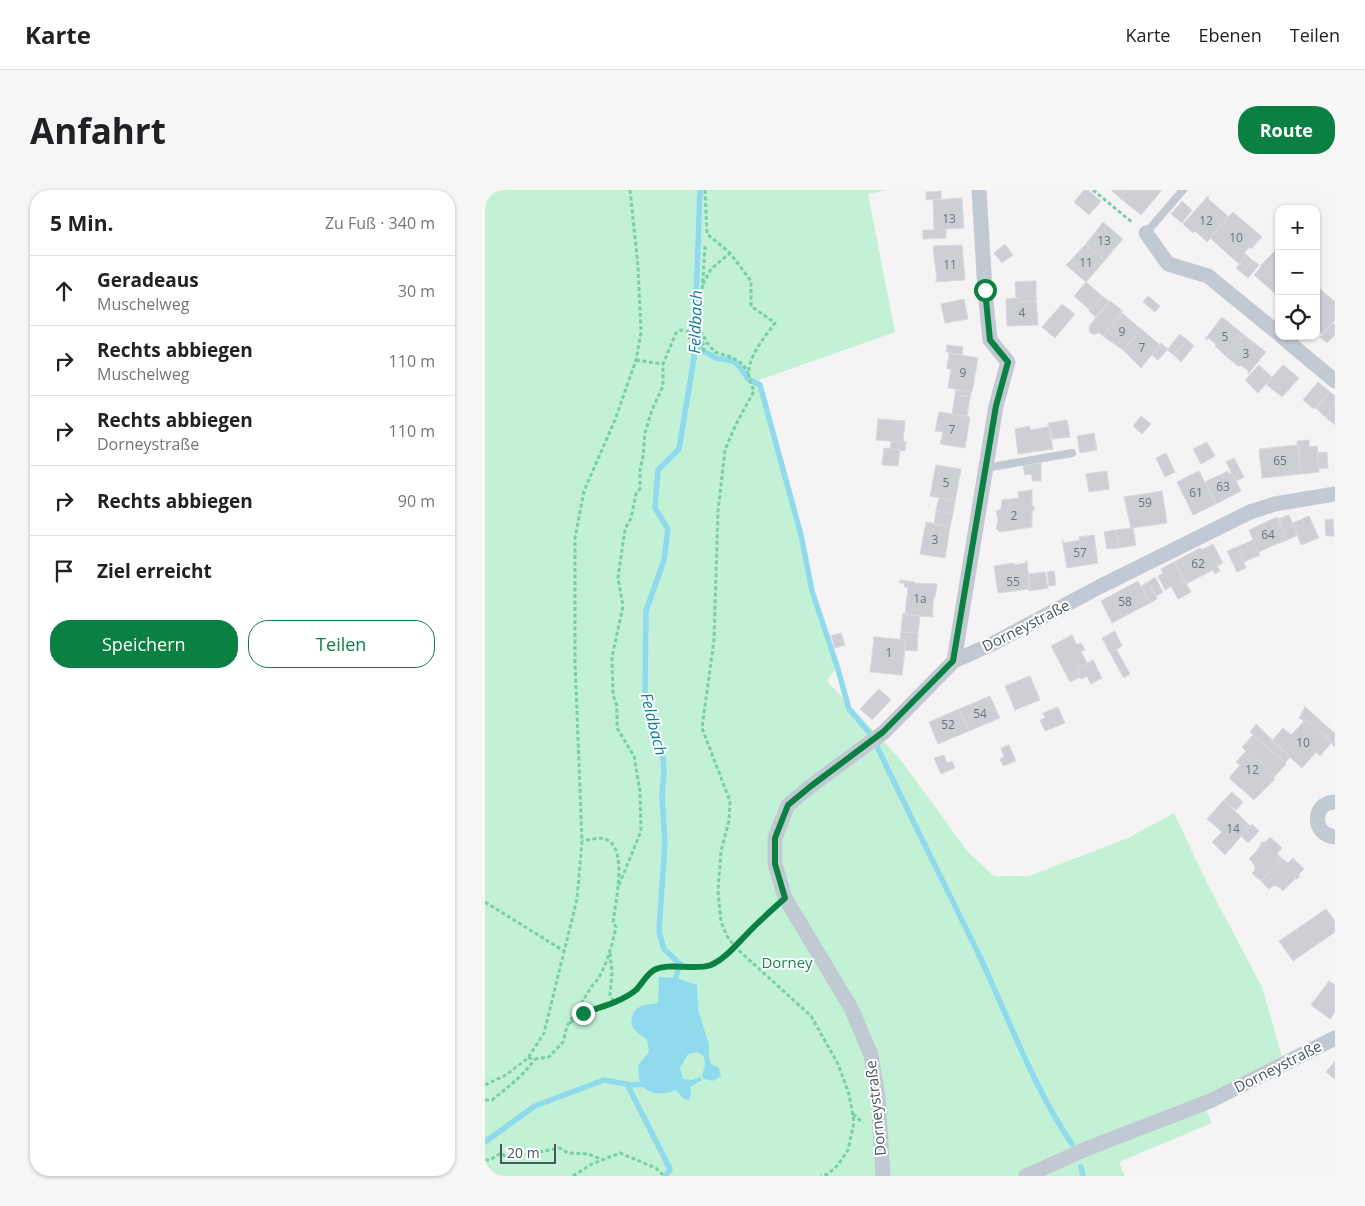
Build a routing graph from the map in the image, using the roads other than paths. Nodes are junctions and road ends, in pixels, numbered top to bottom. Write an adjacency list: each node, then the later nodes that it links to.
1 (979, 190): 8 (street)
2 (1183, 190): 3 (lane)
3 (1146, 233): 4 (street)
4 (1275, 331)
5 (1286, 340): 6 (street)
6 (1335, 381)
7 (1072, 453): 8 (lane)
8 (986, 468): 10 (street)
9 (1335, 494): 10 (street, Dorneystraße)
10 (953, 661): 14 (street, Dorneystraße)
11 (1335, 802): 12 (street)
12 (1335, 837)
13 (1335, 1038): 15 (street, Dorneystraße)
14 (883, 1176)
15 (1026, 1176)

